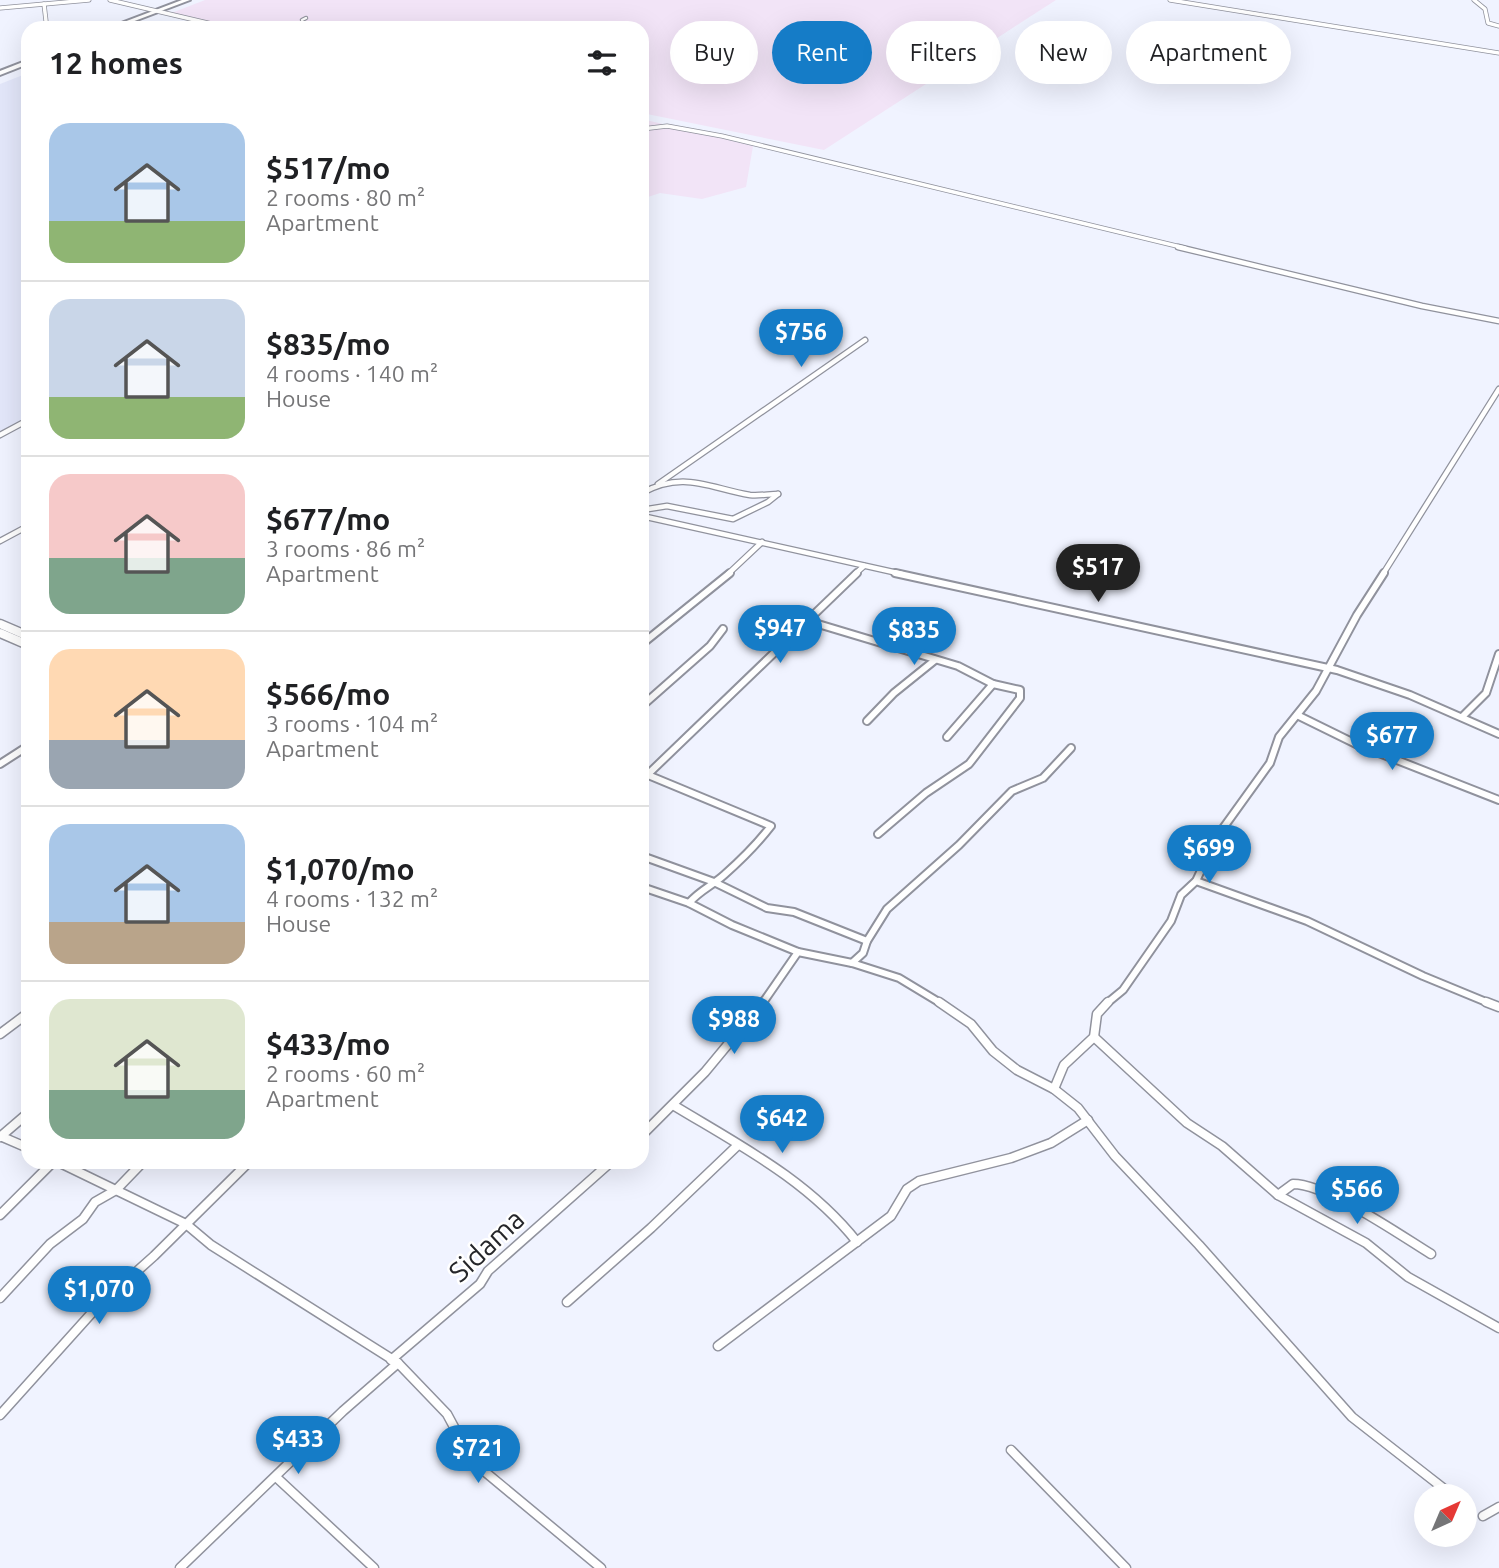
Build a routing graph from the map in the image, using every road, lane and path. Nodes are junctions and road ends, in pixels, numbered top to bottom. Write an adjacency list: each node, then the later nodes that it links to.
1 (89, 0): 7 (street)
2 (110, 0): 9 (street)
3 (187, 0): 9 (highway)
4 (193, 0): 9 (highway)
5 (1170, 0): 15 (street)
6 (1474, 0): 14 (street)
7 (44, 4): 8 (street); 10 (street)
8 (0, 8)
9 (157, 12): 11 (highway); 12 (highway); 13 (street)
10 (46, 21)
11 (131, 21)
12 (136, 21)
13 (198, 21)
14 (1499, 26)
15 (1498, 52)
16 (21, 64): 17 (highway)
17 (0, 71)
18 (649, 128): 19 (street)
19 (1499, 321)
20 (865, 340): 24 (street)
21 (1499, 389): 41 (street)
22 (21, 424): 23 (street)
23 (0, 435)
24 (658, 484): 25 (street); 26 (street)
25 (649, 490)
26 (649, 509)
27 (649, 518): 30 (street)
28 (21, 530): 29 (street)
29 (0, 541)
30 (762, 542): 31 (street); 37 (street)
31 (864, 566): 32 (street); 41 (street)
32 (808, 621): 40 (street); 52 (street)
33 (0, 624): 36 (street)
34 (723, 629): 43 (street)
35 (0, 633): 38 (street)
36 (21, 633)
37 (649, 638)
38 (21, 642)
39 (1499, 654): 45 (street)
40 (935, 660): 42 (street); 46 (street)
41 (1325, 670): 44 (street); 45 (street)
42 (993, 684): 48 (street); 55 (street)
43 (649, 700)
44 (1297, 715): 54 (street); 57 (street)
45 (1462, 717): 47 (street)
46 (867, 721)
47 (1499, 734)
48 (947, 737)
49 (1071, 748): 61 (street)
50 (21, 750): 51 (street)
51 (0, 764)
52 (649, 774)
53 (649, 780): 58 (street)
54 (1499, 800)
55 (878, 834)
56 (649, 859): 58 (street)
57 (1196, 881): 64 (street); 67 (street)
58 (714, 882): 60 (street); 61 (street)
59 (649, 889): 60 (street)
60 (689, 903): 62 (street)
61 (867, 941): 63 (street)
62 (798, 952): 63 (street); 69 (street)
63 (852, 962): 68 (street)
64 (1499, 1007)
65 (21, 1018): 66 (street)
66 (0, 1034)
67 (1094, 1037): 68 (street); 82 (street)
68 (1054, 1089): 71 (street)
69 (673, 1105): 72 (street); 75 (street)
70 (21, 1119): 73 (street)
71 (1088, 1120): 85 (street); 95 (street)
72 (649, 1128)
73 (0, 1136): 74 (street)
74 (21, 1145)
75 (738, 1145): 85 (street); 88 (street)
76 (46, 1169): 83 (street)
77 (72, 1169): 81 (street)
78 (137, 1169): 81 (street)
79 (242, 1169): 84 (street)
80 (603, 1169): 91 (street, Sidama)
81 (116, 1190): 84 (street); 87 (street)
82 (1278, 1195): 86 (street); 89 (street)
83 (0, 1215)
84 (186, 1224): 91 (street); 92 (street)
85 (857, 1242): 90 (street)
86 (1431, 1254)
87 (0, 1298)
88 (567, 1302)
89 (1499, 1328)
90 (718, 1346)
91 (394, 1362): 94 (street, Sidama); 100 (street)
92 (0, 1416)
93 (1011, 1450): 101 (street)
94 (276, 1477): 98 (street, Sidama); 99 (street)
95 (1438, 1484)
96 (1499, 1507): 97 (street)
97 (1483, 1516)
98 (180, 1568)
99 (373, 1568)
100 (601, 1568)
101 (1126, 1568)

